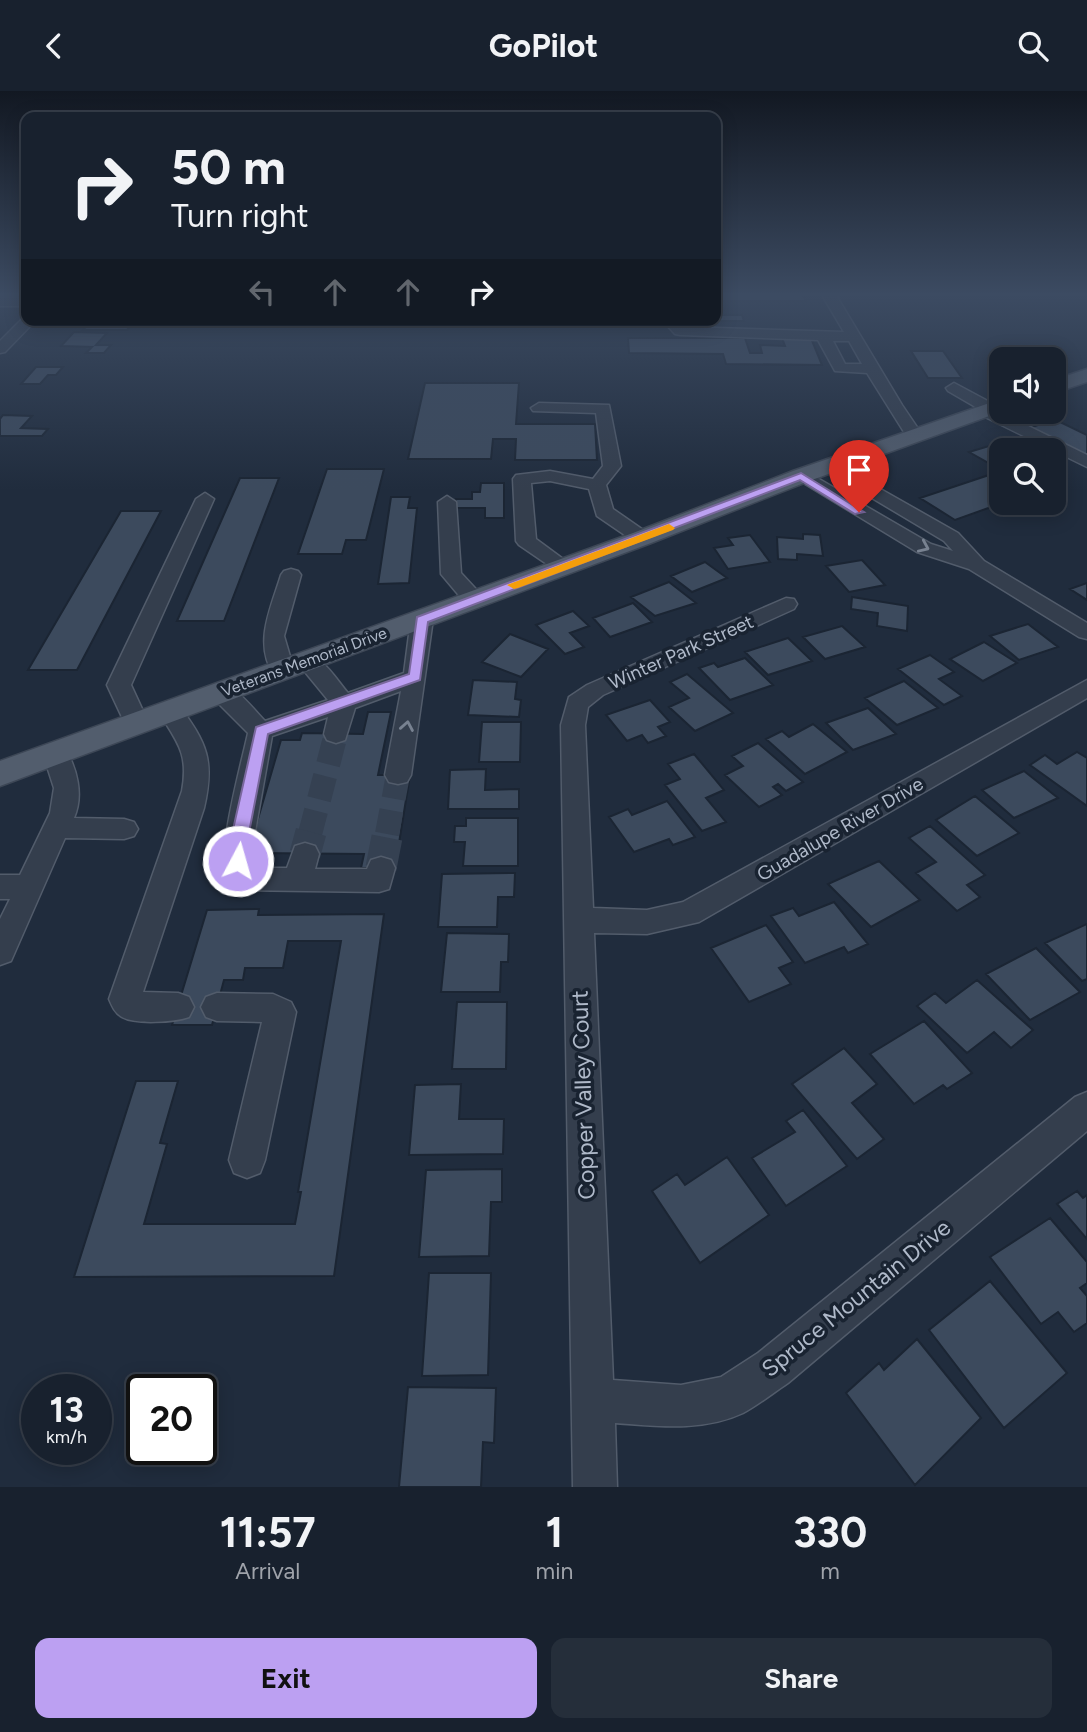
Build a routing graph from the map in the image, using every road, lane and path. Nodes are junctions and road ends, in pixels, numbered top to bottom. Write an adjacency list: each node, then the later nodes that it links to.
1 (836, 360): 3 (street)
2 (868, 360): 3 (street)
3 (873, 369): 11 (street)
4 (1087, 375): 5 (main road)
5 (1066, 383)
6 (954, 388): 7 (street)
7 (989, 406)
8 (539, 408): 15 (street)
9 (989, 409): 11 (main road, Veterans Memorial Drive)
10 (1020, 424): 12 (street)
11 (915, 436): 13 (main road, Veterans Memorial Drive)
12 (1087, 462)
13 (831, 465): 14 (main road, Veterans Memorial Drive); 19 (street)
14 (801, 476): 18 (main road, Veterans Memorial Drive); 19 (street, one-way to 19)
15 (597, 485): 18 (street); 20 (lane)
16 (205, 499): 33 (street)
17 (447, 502): 22 (street)
18 (642, 538): 20 (main road, Veterans Memorial Drive)
19 (976, 565): 25 (street)
20 (564, 567): 22 (main road, Veterans Memorial Drive)
21 (291, 575): 26 (street)
22 (475, 600): 24 (main road, Veterans Memorial Drive)
23 (786, 604): 31 (street, Winter Park Street)
24 (422, 619): 26 (main road, Veterans Memorial Drive); 27 (street)
25 (1087, 632)
26 (295, 666): 29 (main road, Veterans Memorial Drive); 30 (street)
27 (415, 677): 30 (street); 38 (street, one-way to 27)
28 (1087, 688): 44 (street, Guadalupe River Drive)
29 (221, 692): 32 (main road, Veterans Memorial Drive); 34 (street)
30 (344, 703): 34 (street); 35 (street)
31 (577, 703): 44 (street, Copper Valley Court)
32 (170, 711): 33 (main road, Veterans Memorial Drive); 46 (street)
33 (137, 724): 36 (main road, Veterans Memorial Drive)
34 (261, 731): 41 (street)
35 (336, 734)
36 (56, 754): 37 (main road, Veterans Memorial Drive); 39 (street)
37 (0, 774)
38 (398, 775)
39 (57, 828): 40 (street); 43 (street)
40 (124, 829)
41 (380, 875)
42 (0, 887): 43 (street)
43 (30, 887): 45 (street)
44 (578, 920): 50 (street, Copper Valley Court)
45 (0, 952)
46 (178, 1007)
47 (217, 1007): 49 (street)
48 (1087, 1109): 50 (street, Spruce Mountain Drive)
49 (247, 1160)
50 (593, 1400): 51 (street, Copper Valley Court)
51 (596, 1487)

